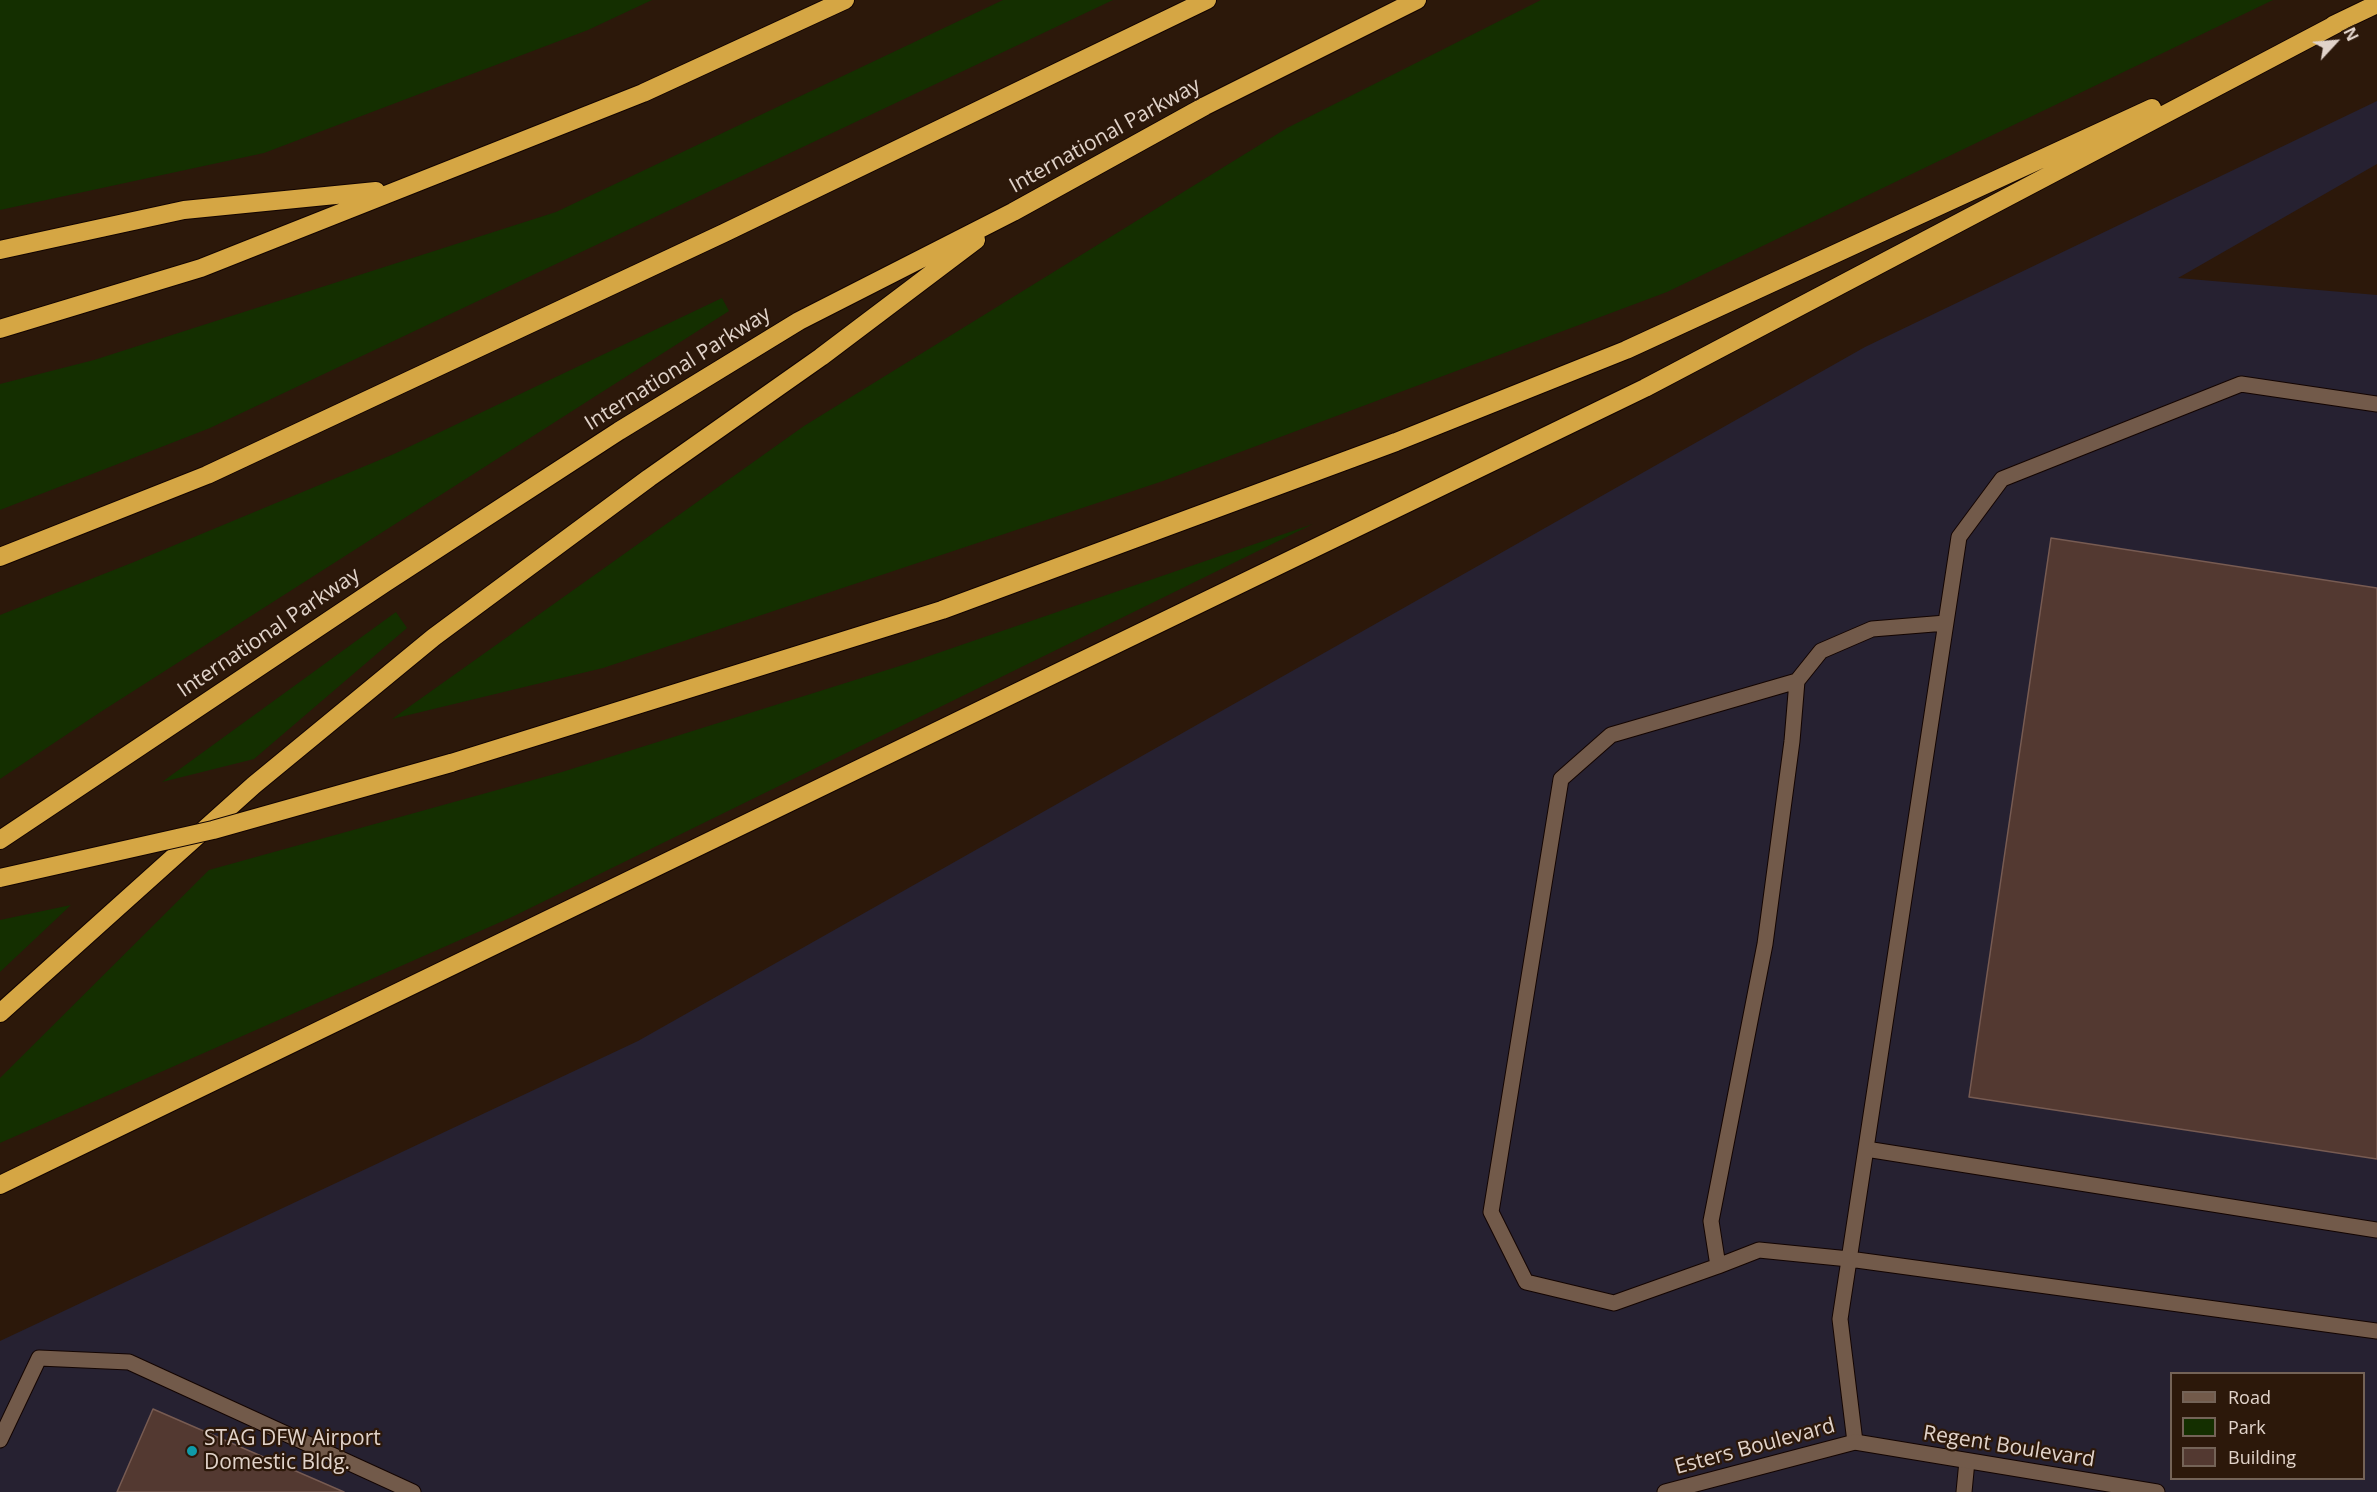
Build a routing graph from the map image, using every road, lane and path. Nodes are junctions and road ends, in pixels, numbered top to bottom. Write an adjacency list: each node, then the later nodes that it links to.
1 (844, 0): 6 (highway)
2 (1207, 0): 11 (highway)
3 (1418, 0): 7 (highway, International Parkway)
4 (2377, 4): 5 (highway)
5 (2342, 21): 15 (highway, bridge); 18 (highway)
6 (399, 189): 8 (highway); 9 (highway)
7 (1013, 212): 14 (highway, International Parkway); 16 (highway)
8 (0, 250)
9 (0, 329)
10 (2377, 404): 12 (street)
11 (0, 557)
12 (1946, 623): 13 (street); 17 (street)
13 (1797, 681): 21 (street); 21 (street)
14 (0, 840)
15 (0, 878)
16 (0, 1013)
17 (1866, 1149): 19 (street); 20 (street)
18 (0, 1185)
19 (2377, 1230)
20 (1849, 1259): 21 (street); 22 (street); 24 (street)
21 (1718, 1266)
22 (2377, 1331)
23 (0, 1440): 26 (street)
24 (1855, 1443): 25 (street, Regent Boulevard); 27 (street, Esters Boulevard)
25 (1967, 1461): 28 (street); 29 (street, Regent Boulevard)
26 (414, 1492)
27 (1665, 1492)
28 (1964, 1492)
29 (2157, 1492)

